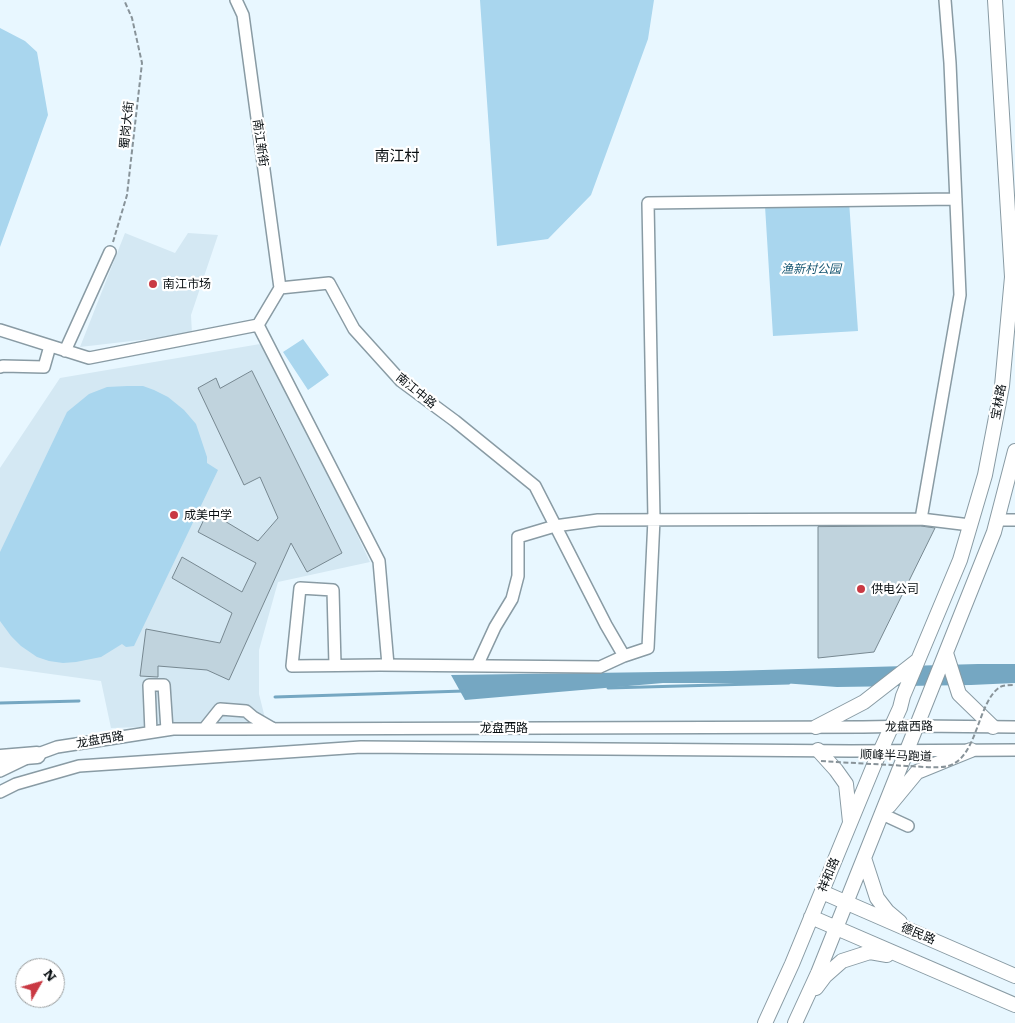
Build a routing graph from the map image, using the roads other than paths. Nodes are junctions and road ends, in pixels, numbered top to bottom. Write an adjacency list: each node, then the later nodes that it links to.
1 (236, 0): 6 (street, 南江新街)
2 (945, 0): 4 (street)
3 (995, 0): 17 (main road, 宝林路)
4 (956, 200): 13 (street); 14 (street)
5 (110, 252): 10 (street)
6 (280, 288): 7 (street); 18 (street, 南江中路)
7 (258, 325): 10 (street); 22 (street)
8 (0, 331): 9 (street)
9 (50, 346): 10 (street); 11 (street)
10 (65, 351)
11 (0, 368)
12 (1015, 451): 15 (main road)
13 (921, 519): 14 (street); 17 (street)
14 (654, 520): 18 (street); 20 (street)
15 (997, 520): 16 (street); 19 (main road)
16 (1015, 520)
17 (970, 525): 21 (main road, 宝林路)
18 (555, 526): 20 (street, 南江中路); 24 (street)
19 (946, 653): 25 (main road); 26 (main road)
20 (624, 656): 24 (street)
21 (918, 659): 27 (main road); 28 (main road, 宝林路)
22 (388, 665): 23 (street); 24 (street)
23 (334, 666): 23 (street)
24 (477, 666)
25 (917, 726): 26 (street, 龙盘西路); 28 (street, 龙盘西路); 34 (main road)
26 (993, 726): 29 (street, 龙盘西路)
27 (816, 727): 28 (street, 龙盘西路); 31 (street, 龙盘西路)
28 (890, 727): 37 (main road, 祥和路)
29 (1015, 727)
30 (204, 729): 31 (street, 龙盘西路); 31 (street); 32 (street, 龙盘西路)
31 (273, 729)
32 (167, 730): 33 (street, 龙盘西路); 33 (street)
33 (151, 732): 38 (street, 龙盘西路)
34 (908, 750): 35 (street, 龙盘西路); 37 (street, 龙盘西路); 43 (main road)
35 (971, 750): 36 (street, 龙盘西路); 43 (main road)
36 (1015, 750)
37 (881, 751): 39 (street, 龙盘西路); 44 (main road, 祥和路)
38 (37, 755): 40 (highway); 41 (street, 龙盘西路)
39 (820, 756): 42 (street, 龙盘西路); 44 (main road)
40 (0, 758)
41 (0, 771)
42 (0, 792)
43 (882, 814): 45 (street); 46 (main road)
44 (850, 824): 47 (main road, 祥和路)
45 (908, 826)
46 (864, 858): 48 (main road); 51 (main road)
47 (822, 892): 48 (main road, 德民路); 49 (main road, 祥和路)
48 (846, 903): 50 (main road); 51 (main road, 德民路)
49 (812, 918): 50 (main road); 56 (main road, 祥和路)
50 (836, 929): 52 (main road); 54 (main road)
51 (912, 932): 53 (main road, 德民路)
52 (908, 959): 54 (main road); 55 (main road)
53 (1015, 976)
54 (804, 1004): 57 (main road)
55 (1015, 1005)
56 (765, 1023)
57 (795, 1023)

